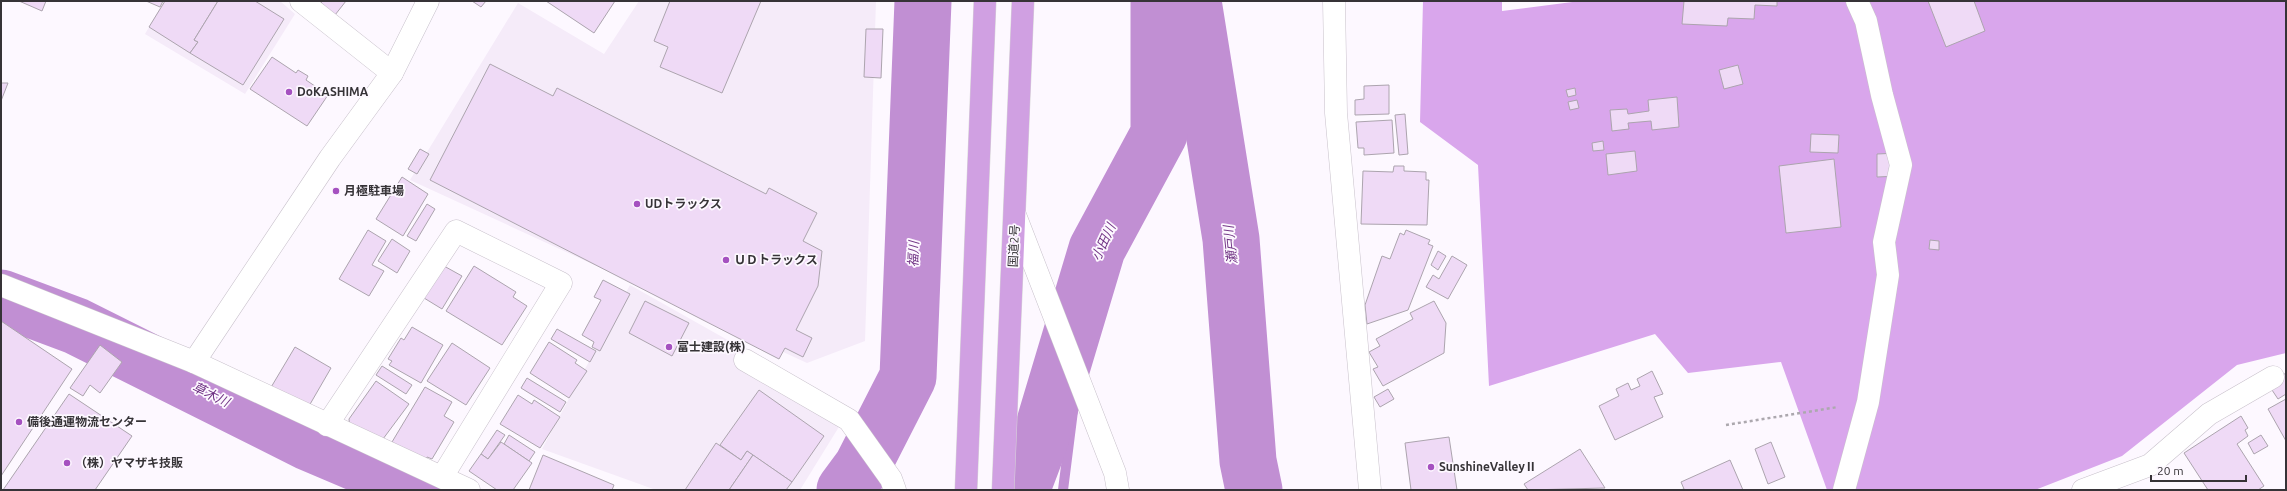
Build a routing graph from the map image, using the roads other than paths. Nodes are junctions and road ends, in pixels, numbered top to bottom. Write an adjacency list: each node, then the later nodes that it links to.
1 (301, 1): 7 (street)
2 (428, 1): 7 (street)
3 (985, 1): 18 (highway)
4 (1023, 1): 8 (highway, 国道2号)
5 (1334, 1): 20 (street)
6 (1857, 1): 21 (street)
7 (392, 73): 11 (street)
8 (1015, 215): 15 (street); 19 (highway, 国道2号)
9 (1, 285): 11 (street)
10 (745, 360): 16 (street)
11 (194, 362): 13 (street)
12 (2273, 377): 22 (street)
13 (327, 425): 14 (street); 14 (street)
14 (442, 477): 17 (street)
15 (1117, 482)
16 (893, 485)
17 (469, 490)
18 (966, 490)
19 (1003, 490)
20 (1370, 490)
21 (1844, 490)
22 (2083, 490)

